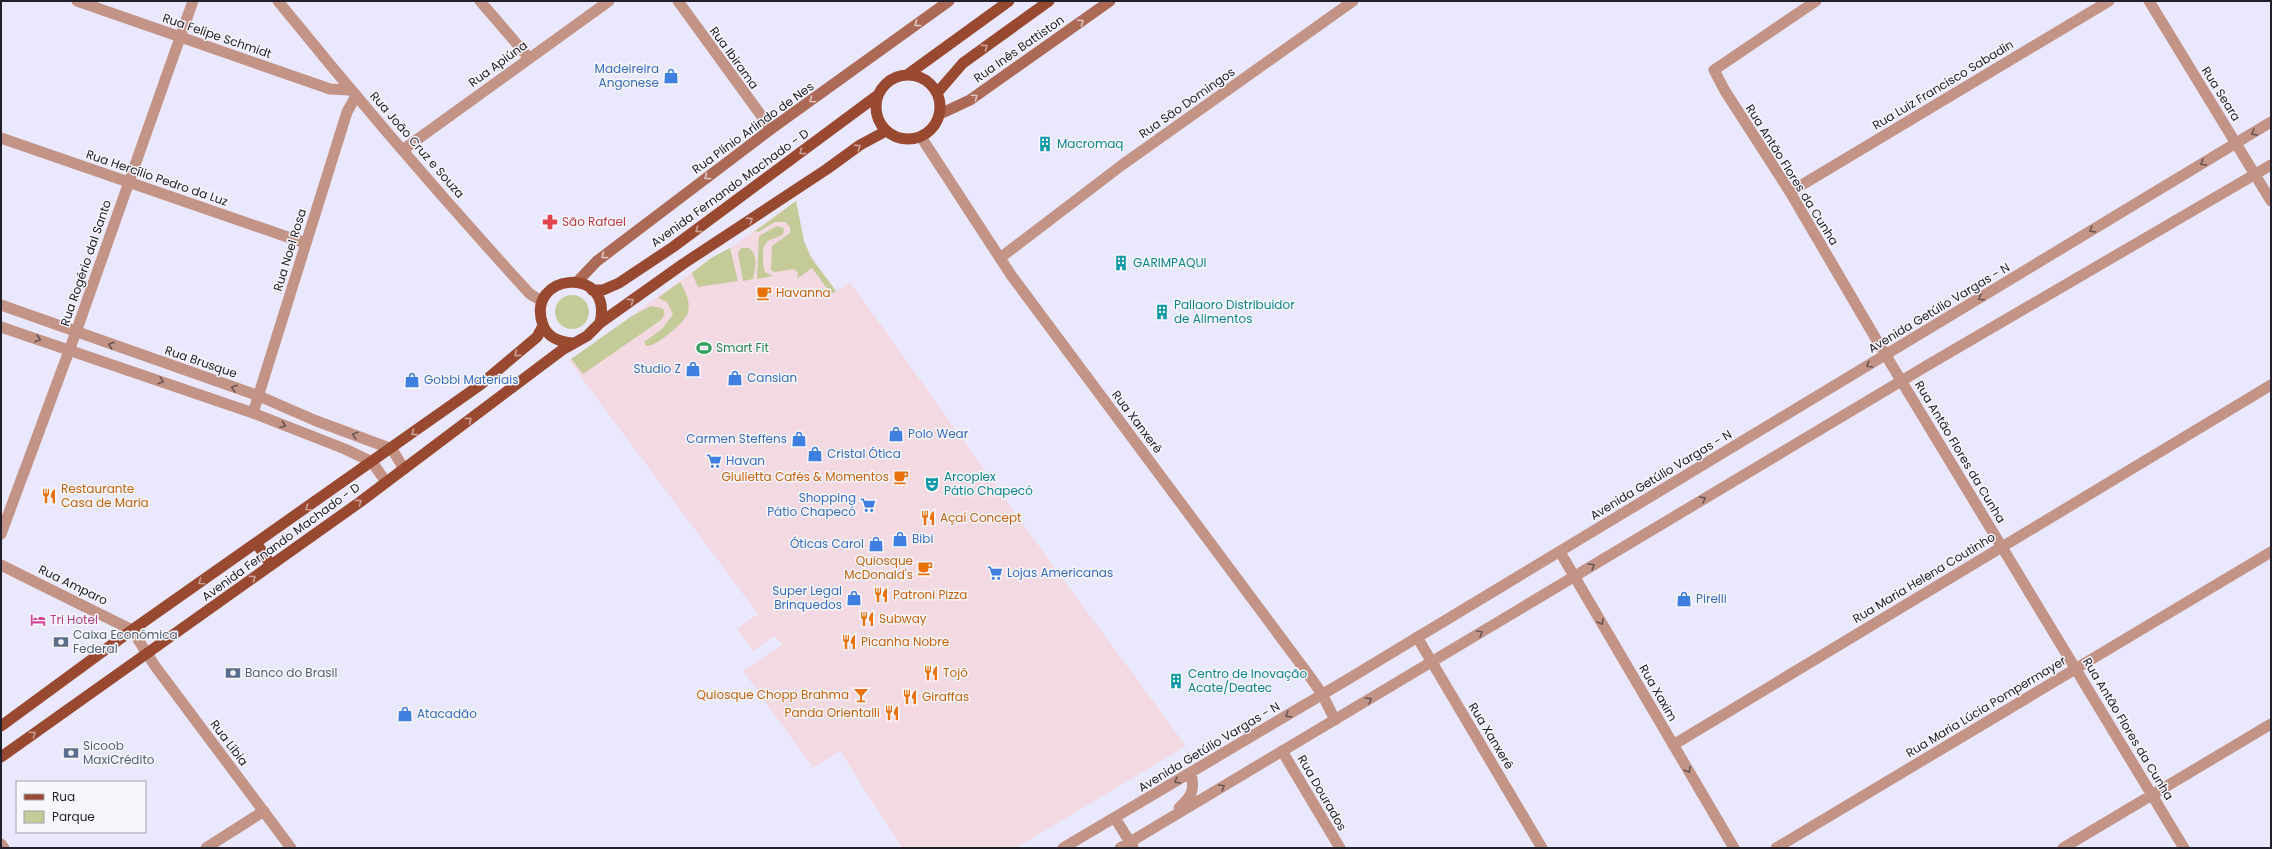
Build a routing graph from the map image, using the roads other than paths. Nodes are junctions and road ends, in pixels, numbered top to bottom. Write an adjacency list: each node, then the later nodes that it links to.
1 (77, 1): 15 (street, Rua Felipe Schmidt)
2 (193, 1): 15 (street, Rua Rogério dal Santo)
3 (278, 1): 18 (street, Rua João Cruz e Souza)
4 (480, 1): 16 (street)
5 (609, 1): 16 (street, Rua Apiúna)
6 (678, 1): 23 (street, Rua Ibirama)
7 (949, 1): 23 (main road, Rua Plínio Arlindo de Nes, one-way to 23)
8 (1009, 1): 17 (main road)
9 (1048, 1): 19 (main road, one-way to 9)
10 (1110, 1): 21 (main road, Rua Inês Battiston, one-way to 10)
11 (1353, 1): 35 (street, Rua São Domingos)
12 (1816, 1): 32 (street, Rua Antão Flores da Cunha)
13 (2109, 1): 32 (street, Rua Luiz Francisco Sabadin)
14 (2149, 1): 27 (street, Rua Seara)
15 (180, 37): 18 (street, Rua Felipe Schmidt); 31 (street, Rua Rogério dal Santo)
16 (529, 58): 28 (street, Rua Apiúna)
17 (907, 75): 19 (main road); 20 (main road)
18 (353, 93): 28 (street, Rua João Cruz e Souza); 34 (street, Rua Noel Rosa)
19 (937, 93): 21 (main road)
20 (878, 95): 24 (main road); 37 (main road, Avenida Fernando Machado - D, one-way to 37)
21 (940, 114): 26 (main road)
22 (2271, 122): 27 (street, Avenida Getúlio Vargas - N, one-way to 27)
23 (771, 129): 36 (main road, Rua Plínio Arlindo de Nes, one-way to 36)
24 (886, 131): 26 (main road); 40 (main road, one-way to 24)
25 (1, 138): 31 (street, Rua Hercílio Pedro da Luz)
26 (921, 138): 35 (street, Rua Xanxerê)
27 (2236, 143): 30 (street, Rua Seara); 46 (street, Avenida Getúlio Vargas - N, one-way to 46)
28 (404, 149): 38 (street, Rua João Cruz e Souza)
29 (2271, 165): 30 (street)
30 (2255, 175): 33 (street, Rua Seara); 47 (street)
31 (128, 182): 34 (street, Rua Hercílio Pedro da Luz); 43 (street, Rua Rogério dal Santo)
32 (1790, 192): 46 (street, Rua Antão Flores da Cunha)
33 (2271, 201)
34 (305, 243): 49 (street, Rua Noel Rosa)
35 (1000, 258): 70 (street, Rua Xanxerê)
36 (577, 282): 37 (main road); 38 (main road)
37 (592, 290): 40 (main road)
38 (542, 301): 41 (main road)
39 (1, 305): 43 (street, Rua Brusque)
40 (600, 324): 44 (main road)
41 (543, 326): 44 (main road); 53 (main road, Avenida Fernando Machado - D, one-way to 53)
42 (1, 327): 45 (street, one-way to 45)
43 (76, 332): 45 (street, Rua Rogério dal Santo); 49 (street, Rua Brusque, one-way to 43)
44 (573, 343): 55 (main road, Avenida Fernando Machado - D, one-way to 44)
45 (69, 350): 50 (street, one-way to 50); 57 (street, Rua Rogério dal Santo)
46 (1886, 355): 47 (street, Rua Antão Flores da Cunha); 60 (street, Avenida Getúlio Vargas - N, one-way to 60)
47 (1902, 381): 59 (street, Rua Antão Flores da Cunha); 64 (street, one-way to 47)
48 (2271, 385): 59 (street, Rua Maria Helena Coutinho)
49 (259, 396): 50 (street, Rua Noel Rosa); 51 (street, Rua Brusque)
50 (253, 413): 52 (street, one-way to 52)
51 (307, 417): 52 (street); 53 (street, Rua Brusque, one-way to 51)
52 (301, 432): 54 (street)
53 (392, 449): 54 (main road, Avenida Fernando Machado - D); 55 (street)
54 (372, 462): 56 (street); 58 (main road, Avenida Fernando Machado - D, one-way to 58)
55 (404, 469): 56 (main road, Avenida Fernando Machado - D)
56 (386, 482): 62 (main road, Avenida Fernando Machado - D, one-way to 56)
57 (1, 534)
58 (257, 544): 62 (main road); 65 (main road, Avenida Fernando Machado - D, one-way to 65)
59 (2002, 547): 69 (street, Rua Antão Flores da Cunha); 74 (street, Rua Maria Helena Coutinho)
60 (1560, 552): 64 (street, Rua Xaxim); 66 (street, Avenida Getúlio Vargas - N)
61 (2271, 552): 69 (street, Rua Maria Lúcia Pompermayer)
62 (271, 565): 67 (main road, Avenida Fernando Machado - D, one-way to 62)
63 (1, 566): 65 (street, Rua Amparo)
64 (1574, 577): 68 (street, one-way to 64); 74 (street, Rua Xaxim, one-way to 74)
65 (132, 630): 67 (street, Rua Líbia); 73 (main road, Avenida Fernando Machado - D)
66 (1417, 637): 68 (street, Rua Xanxerê); 70 (street, Avenida Getúlio Vargas - N)
67 (148, 652): 76 (main road, Avenida Fernando Machado - D, one-way to 67); 79 (street, Rua Líbia)
68 (1432, 662): 71 (street, one-way to 68); 89 (street, Rua Xanxerê)
69 (2077, 668): 78 (street, Rua Antão Flores da Cunha); 91 (street, Rua Maria Lúcia Pompermayer)
70 (1322, 694): 71 (street, Rua Xanxerê); 77 (street, Avenida Getúlio Vargas - N, one-way to 77)
71 (1335, 720): 75 (street)
72 (2271, 724): 78 (street)
73 (1, 726)
74 (1673, 744): 90 (street, Rua Xaxim, one-way to 90)
75 (1282, 751): 81 (street, one-way to 75); 88 (street, Rua Dourados)
76 (1, 756)
77 (1191, 772): 80 (street, Avenida Getúlio Vargas - N, one-way to 80); 81 (street)
78 (2152, 795): 92 (street); 93 (street, Rua Antão Flores da Cunha)
79 (264, 811): 85 (street); 86 (street, Rua Líbia)
80 (1115, 818): 83 (street); 87 (street, Avenida Getúlio Vargas - N)
81 (1164, 822): 83 (street)
82 (1, 844): 84 (street)
83 (1128, 846)
84 (4, 848)
85 (206, 848)
86 (291, 848)
87 (1063, 848)
88 (1340, 848)
89 (1542, 848)
90 (1734, 848)
91 (1776, 848)
92 (2063, 848)
93 (2184, 848)

